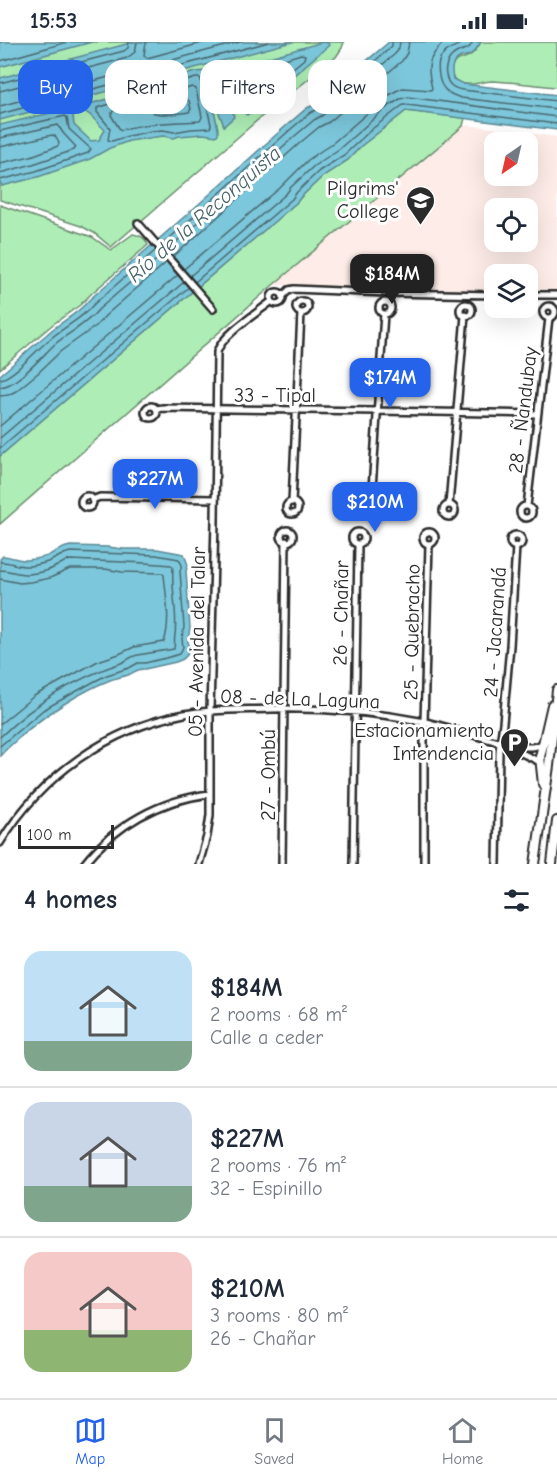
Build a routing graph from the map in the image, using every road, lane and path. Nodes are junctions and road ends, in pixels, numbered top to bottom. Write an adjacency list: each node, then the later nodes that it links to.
1 (138, 223): 5 (street)
2 (484, 295): 11 (street, 05 - Avenida del Talar)
3 (538, 295): 4 (street)
4 (557, 296)
5 (213, 309)
6 (301, 313): 12 (street)
7 (384, 314): 13 (street)
8 (465, 315): 14 (street)
9 (549, 318): 15 (street, 28 - Ñandubay)
10 (156, 409): 11 (street, 33 - Tipal)
11 (216, 409): 12 (street, 33 - Tipal); 16 (street, 05 - Avenida del Talar)
12 (297, 409): 13 (street, 33 - Tipal); 18 (street)
13 (378, 411): 14 (street, 33 - Tipal); 19 (street)
14 (457, 412): 15 (street, 33 - Tipal); 20 (street)
15 (537, 414): 21 (street, 28 - Ñandubay)
16 (215, 499): 17 (street); 29 (street, 05 - Avenida del Talar)
17 (92, 500)
18 (292, 502)
19 (372, 503)
20 (449, 505)
21 (527, 506)
22 (286, 542): 28 (street, 27 - Ombú)
23 (358, 544): 30 (street, 26 - Chañar)
24 (429, 544): 31 (street, 25 - Quebracho)
25 (516, 546): 32 (street, 24 - Jacarandá)
26 (557, 680): 33 (main road)
27 (557, 690): 36 (main road)
28 (284, 709): 29 (street, 08 - de La Laguna); 30 (street, 08 - de La Laguna); 41 (street, 27 - Ombú)
29 (210, 711): 35 (street, 05 - Avenida del Talar); 38 (street, 08 - de La Laguna)
30 (354, 711): 31 (street, 08 - de La Laguna); 42 (street, 26 - Chañar)
31 (424, 722): 32 (street, 08 - de La Laguna); 43 (street, 25 - Quebracho)
32 (500, 742): 33 (street, 08 - de La Laguna); 34 (street, 08 - de La Laguna); 44 (street, 24 - Jacarandá)
33 (544, 743): 34 (main road)
34 (540, 762): 36 (main road)
35 (210, 794): 39 (street); 40 (street, 05 - Avenida del Talar)
36 (544, 805): 45 (main road)
37 (557, 820): 46 (main road)
38 (0, 843)
39 (84, 864)
40 (199, 864)
41 (282, 864)
42 (353, 864)
43 (424, 864)
44 (497, 864)
45 (535, 864)
46 (552, 864)

